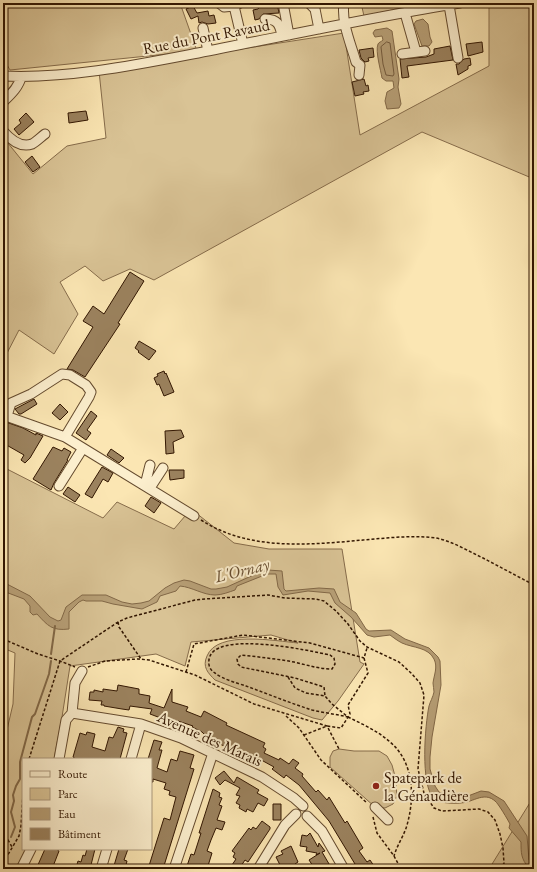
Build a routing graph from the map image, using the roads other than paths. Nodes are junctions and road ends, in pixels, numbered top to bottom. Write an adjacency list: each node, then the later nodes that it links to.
1 (219, 3): 5 (street)
2 (283, 3): 12 (street)
3 (309, 3): 11 (street)
4 (344, 3): 9 (street)
5 (237, 4): 13 (street)
6 (454, 4): 7 (street, Rue du Pont Ravaud); 16 (street)
7 (405, 13): 9 (street, Rue du Pont Ravaud); 15 (street)
8 (265, 19): 12 (street)
9 (345, 24): 11 (street, Rue du Pont Ravaud); 17 (street)
10 (203, 28): 14 (street)
11 (319, 29): 12 (street, Rue du Pont Ravaud)
12 (286, 36): 13 (street, Rue du Pont Ravaud)
13 (243, 44): 14 (street, Rue du Pont Ravaud)
14 (208, 51): 19 (street, Rue du Pont Ravaud)
15 (402, 54)
16 (461, 56)
17 (359, 75)
18 (3, 76): 19 (street, Rue du Pont Ravaud)
19 (22, 77): 20 (street)
20 (5, 97)
21 (3, 131): 22 (street)
22 (45, 134)
23 (5, 415): 24 (street); 24 (street)
24 (65, 437): 25 (street)
25 (83, 448): 28 (street); 29 (street)
26 (150, 465): 29 (street)
27 (163, 468): 29 (street)
28 (59, 486)
29 (148, 487): 30 (street)
30 (194, 516)
31 (82, 671): 32 (street)
32 (72, 713): 33 (street, Avenue des Marais); 35 (street)
33 (141, 724): 34 (street, Avenue des Marais); 36 (street)
34 (213, 753): 38 (street, Avenue des Marais); 45 (street)
35 (59, 758)
36 (131, 758)
37 (374, 809): 39 (street)
38 (301, 813): 42 (street); 46 (street, Avenue des Marais)
39 (388, 820)
40 (30, 850): 43 (street)
41 (107, 850): 44 (street)
42 (262, 867)
43 (21, 869)
44 (101, 869)
45 (174, 869)
46 (344, 869)

